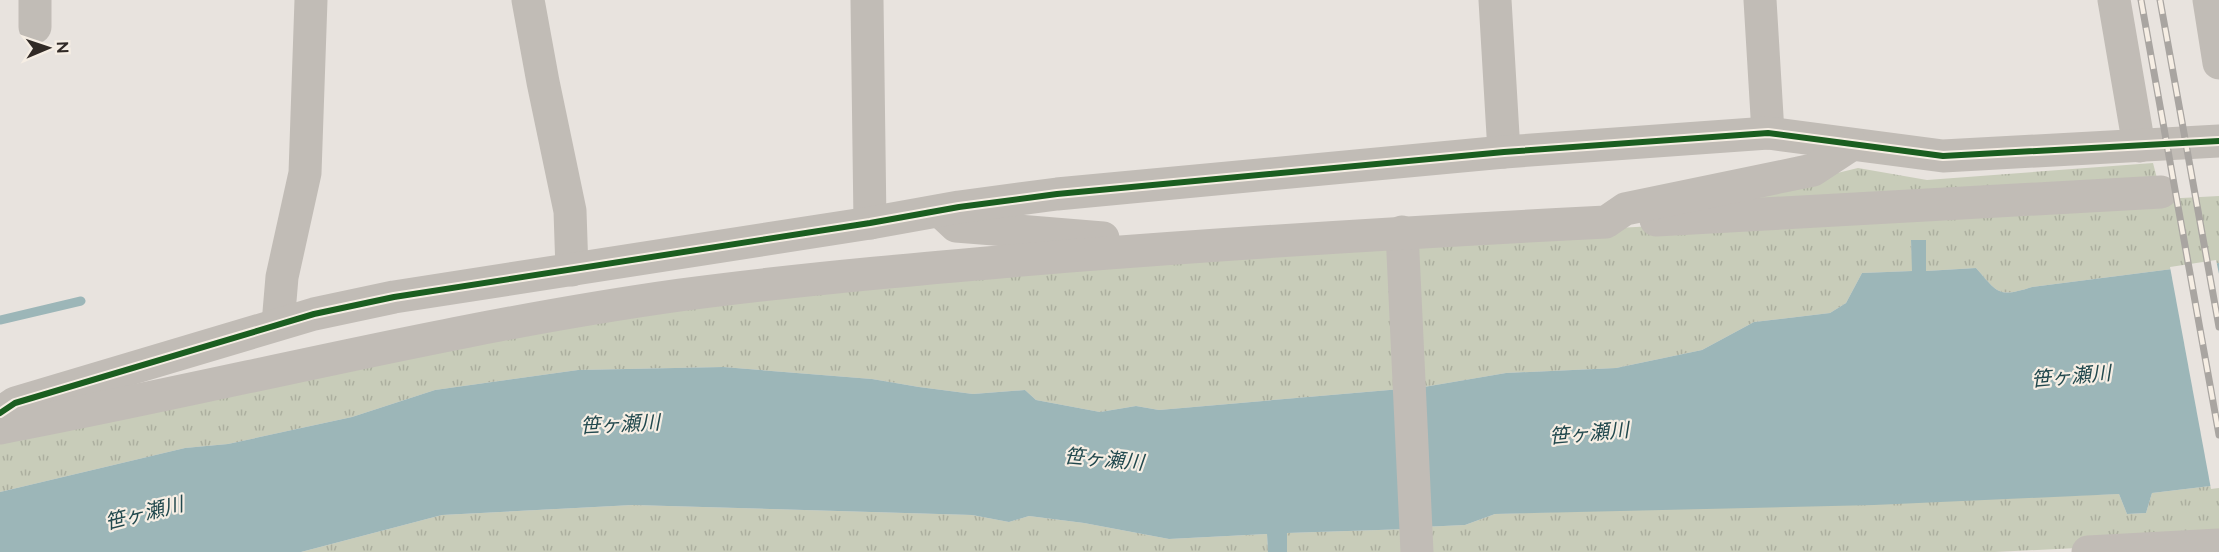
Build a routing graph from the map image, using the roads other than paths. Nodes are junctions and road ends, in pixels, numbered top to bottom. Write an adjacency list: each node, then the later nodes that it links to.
1 (311, 0): 21 (street)
2 (528, 0): 20 (street)
3 (867, 0): 17 (street)
4 (1495, 0): 13 (street)
5 (1760, 0): 9 (street)
6 (2114, 0): 12 (street)
7 (2209, 0): 8 (street)
8 (2219, 63)
9 (1768, 133): 11 (street); 13 (street)
10 (2219, 141): 12 (street)
11 (1851, 146): 12 (street); 16 (street)
12 (2139, 146)
13 (1504, 152): 15 (street)
14 (2161, 192): 16 (street)
15 (940, 211): 17 (street); 19 (street)
16 (1606, 222): 18 (street)
17 (870, 223): 20 (street)
18 (1402, 237): 19 (street); 25 (street)
19 (1146, 250): 23 (street)
20 (572, 270): 21 (street)
21 (278, 324): 22 (street)
22 (0, 413)
23 (0, 428)
24 (2219, 545): 26 (street)
25 (1417, 552)
26 (2088, 552)

